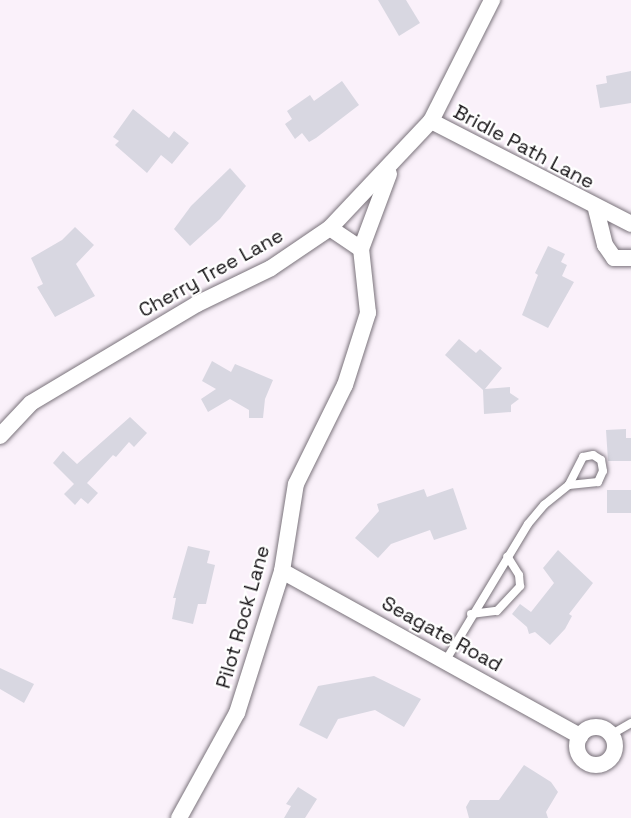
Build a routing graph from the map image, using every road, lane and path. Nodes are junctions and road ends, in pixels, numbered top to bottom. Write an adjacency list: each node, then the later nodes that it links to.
1 (492, 0): 2 (street, Cherry Tree Lane)
2 (432, 121): 3 (street, Cherry Tree Lane); 4 (street, Bridle Path Lane)
3 (391, 168): 6 (street, Cherry Tree Lane); 7 (street, Pilot Rock Lane)
4 (596, 209): 5 (street, Bridle Path Lane); 8 (street, Bridle Path Lane)
5 (631, 224)
6 (330, 228): 7 (street); 9 (street, Cherry Tree Lane)
7 (361, 249): 12 (street, Pilot Rock Lane)
8 (631, 258)
9 (0, 436)
10 (569, 485): 10 (lane); 11 (lane)
11 (507, 556): 13 (lane); 13 (lane)
12 (282, 571): 14 (street, Seagate Road); 18 (street, Pilot Rock Lane)
13 (471, 614): 14 (lane)
14 (446, 660): 17 (street, Seagate Road)
15 (631, 723): 16 (lane)
16 (612, 734): 17 (street); 17 (street)
17 (580, 736)
18 (179, 818)

